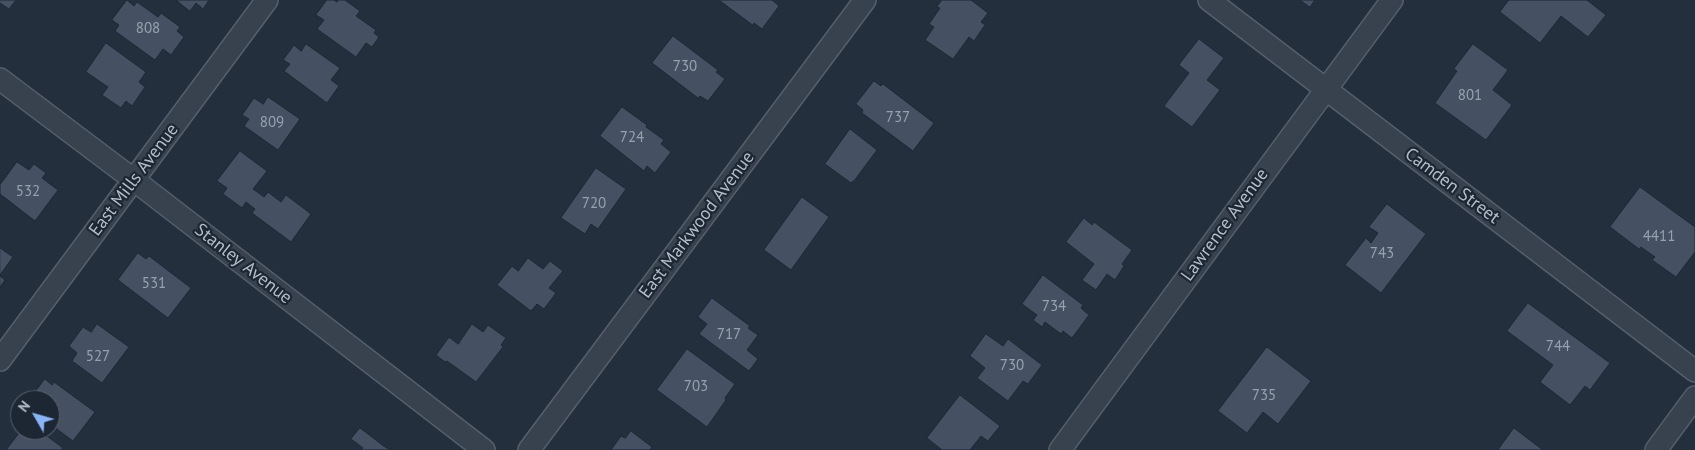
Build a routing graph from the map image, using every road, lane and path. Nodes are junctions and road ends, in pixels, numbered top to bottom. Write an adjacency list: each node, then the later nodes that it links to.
1 (267, 0): 7 (street, East Mills Avenue)
2 (864, 0): 12 (street, East Markwood Avenue)
3 (1209, 0): 6 (street, Camden Street)
4 (1392, 0): 6 (street, Lawrence Avenue)
5 (0, 79): 7 (street, Stanley Avenue)
6 (1325, 90): 9 (street, Camden Street); 13 (street, Lawrence Avenue)
7 (134, 180): 8 (street, East Mills Avenue); 11 (street, Stanley Avenue)
8 (0, 360)
9 (1695, 371)
10 (1695, 397): 14 (street)
11 (484, 450)
12 (530, 450)
13 (1060, 450)
14 (1656, 450)

